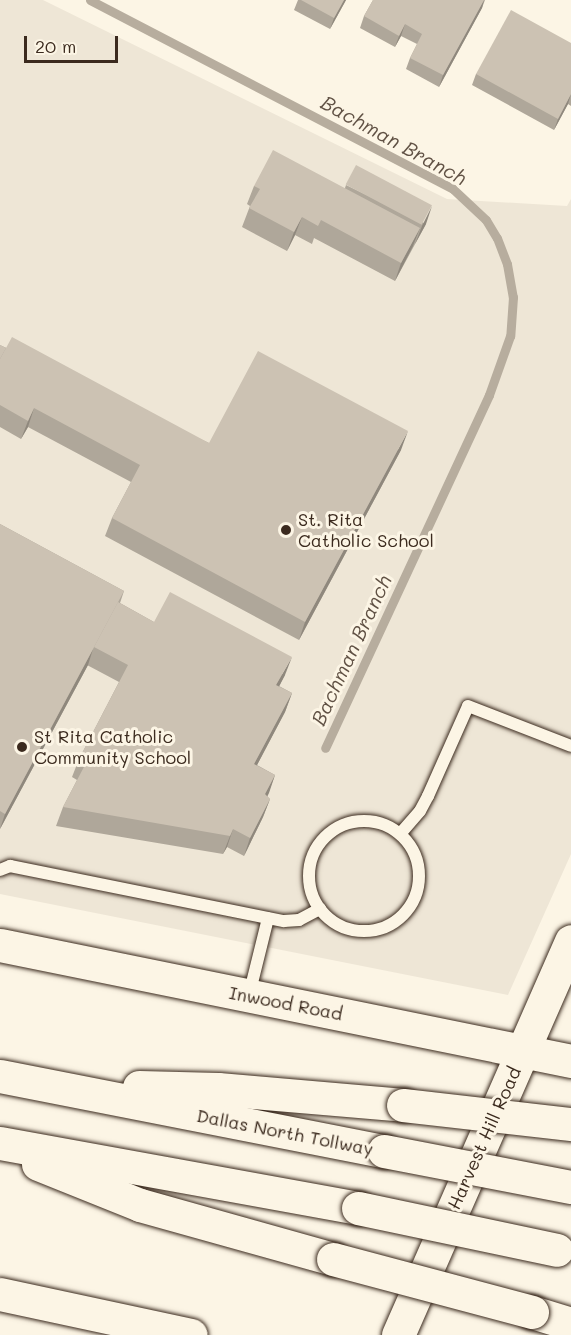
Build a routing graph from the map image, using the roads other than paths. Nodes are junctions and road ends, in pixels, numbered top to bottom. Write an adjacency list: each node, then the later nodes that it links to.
1 (571, 746): 2 (lane)
2 (400, 834): 4 (lane); 4 (lane)
3 (0, 870): 5 (lane)
4 (320, 909): 5 (lane)
5 (268, 918): 8 (lane)
6 (571, 941): 9 (main road, Harvest Hill Road)
7 (0, 945): 8 (main road, Inwood Road)
8 (249, 996): 9 (main road, Inwood Road)
9 (522, 1051): 10 (main road, Inwood Road); 21 (main road, Harvest Hill Road)
10 (571, 1061)
11 (0, 1076): 12 (main road, Dallas North Tollway)
12 (44, 1084): 13 (main road, bridge); 16 (main road, Dallas North Tollway, bridge)
13 (571, 1124)
14 (0, 1143): 17 (main road, bridge)
15 (0, 1149): 19 (main road, bridge)
16 (571, 1187)
17 (564, 1251)
18 (0, 1294): 20 (main road)
19 (571, 1324)
20 (190, 1335)
21 (398, 1335)

